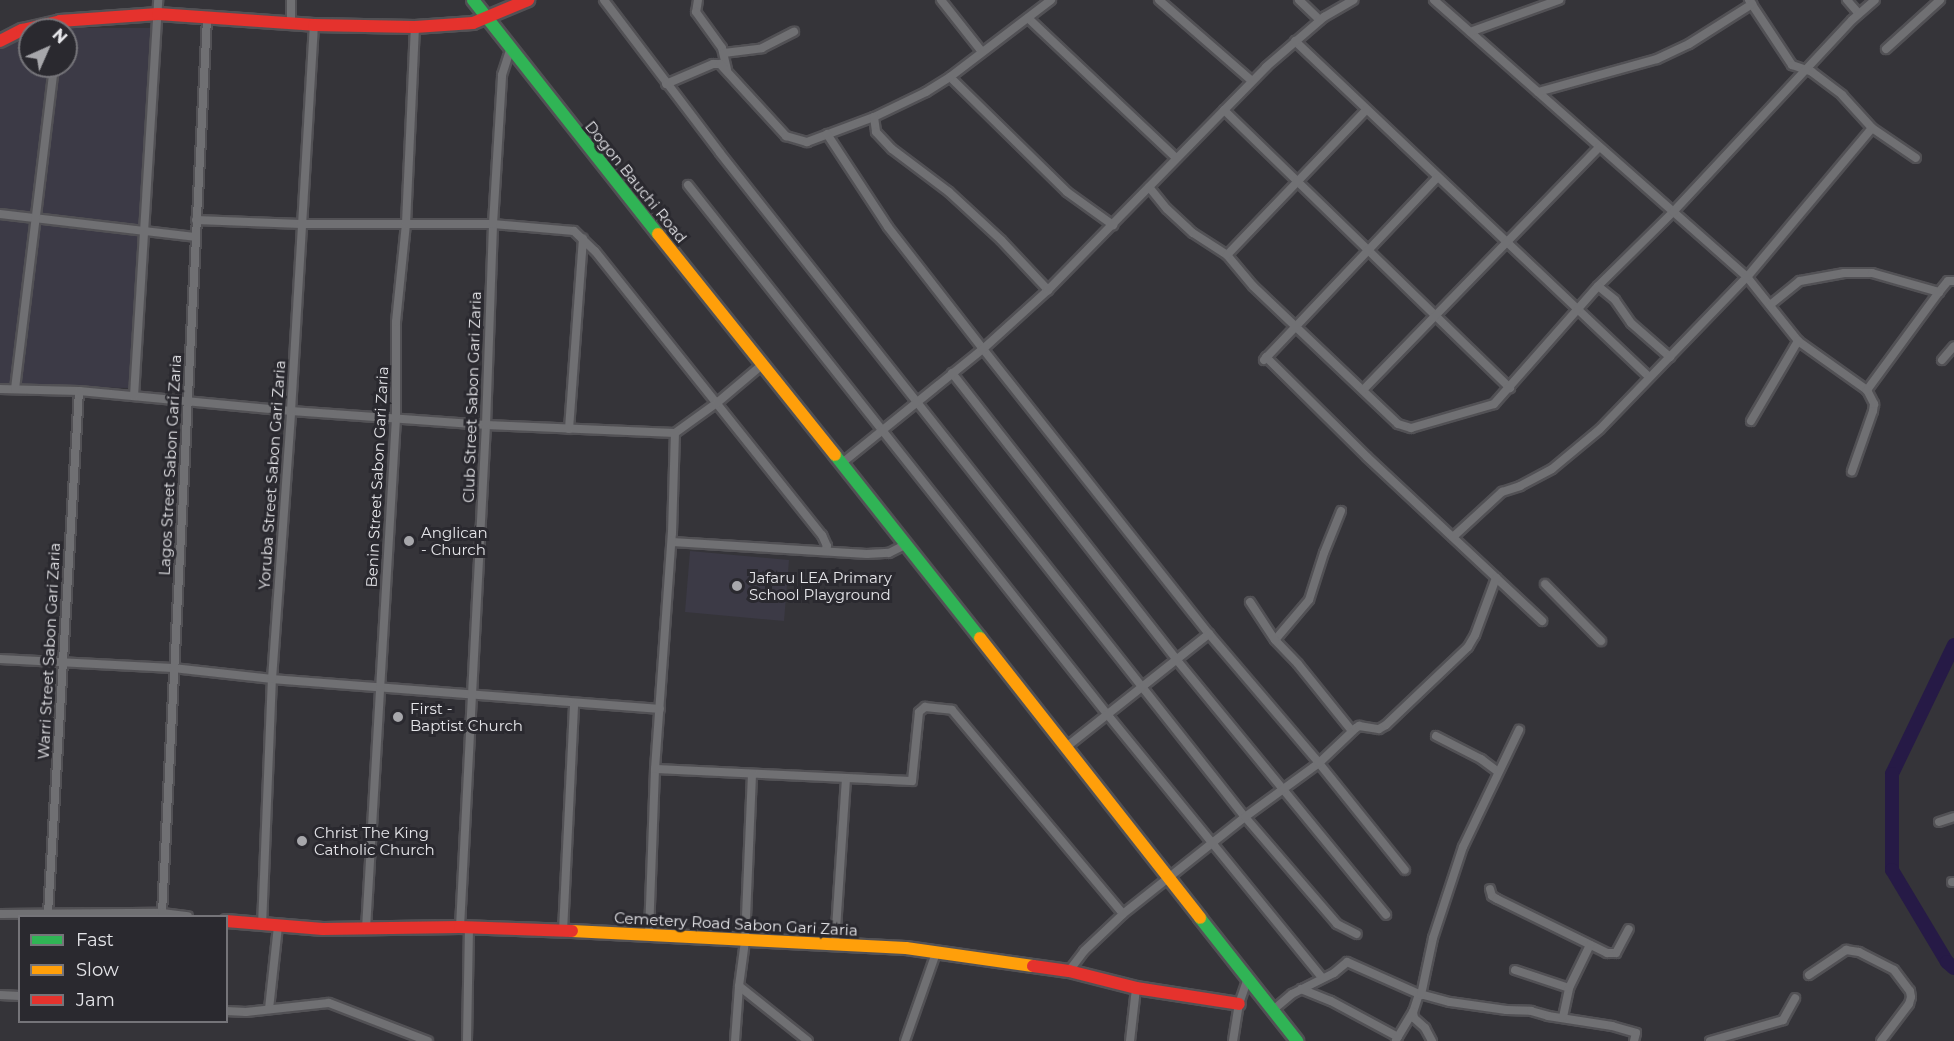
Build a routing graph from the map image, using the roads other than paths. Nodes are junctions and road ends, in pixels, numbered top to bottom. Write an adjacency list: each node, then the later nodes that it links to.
1 (158, 0): 18 (street)
2 (291, 0): 24 (street)
3 (473, 0): 20 (street, Dogon Bauchi Road)
4 (528, 0): 20 (street)
5 (604, 0): 42 (street)
6 (698, 0): 36 (street)
7 (941, 0): 35 (street)
8 (1051, 0): 22 (street)
9 (1159, 0): 41 (street)
10 (1299, 0): 23 (street)
11 (1353, 0): 23 (street)
12 (1434, 0): 30 (street)
13 (1558, 0): 30 (street)
14 (1846, 0): 19 (street)
15 (1875, 0): 19 (street)
16 (1941, 0): 33 (street)
17 (1750, 2): 38 (street); 43 (street)
18 (158, 14): 21 (street); 25 (street); 64 (street)
19 (1859, 14): 38 (street)
20 (488, 17): 27 (street); 34 (street, Dogon Bauchi Road)
21 (207, 18): 24 (street); 59 (street, Lagos Street Sabon Gari Zaria)
22 (1028, 18): 35 (street); 50 (street)
23 (1320, 20): 32 (street)
24 (291, 22): 26 (street)
25 (78, 24)
26 (314, 25): 27 (street); 60 (street, Yoruba Street Sabon Gari Zaria)
27 (415, 27): 61 (street, Benin Street Sabon Gari Zaria)
28 (18, 32): 31 (street)
29 (794, 32): 36 (street)
30 (1470, 32): 43 (street)
31 (0, 41)
32 (1295, 41): 41 (street); 45 (street)
33 (1886, 49)
34 (510, 50): 62 (street, Club Street Sabon Gari Zaria); 84 (street, Dogon Bauchi Road)
35 (982, 52): 39 (street)
36 (724, 53): 37 (street)
37 (727, 69): 42 (street); 48 (street)
38 (1807, 70): 47 (street); 56 (street)
39 (950, 77): 46 (street); 63 (street)
40 (53, 78): 58 (street)
41 (1252, 81): 44 (street)
42 (666, 84): 95 (street)
43 (1538, 92): 49 (street)
44 (1224, 110): 50 (street); 53 (street)
45 (1366, 110): 52 (street); 53 (street)
46 (874, 117): 48 (street); 73 (street)
47 (1872, 128): 51 (street); 70 (street)
48 (827, 135): 81 (street)
49 (1599, 147): 56 (street); 67 (street)
50 (1176, 158): 55 (street)
51 (1916, 158)
52 (1437, 178): 67 (street); 68 (street)
53 (1296, 183): 68 (street); 69 (street)
54 (688, 185): 102 (street)
55 (1149, 187): 63 (street); 69 (street)
56 (1673, 212): 70 (street); 72 (street)
57 (0, 214): 58 (street)
58 (36, 219): 64 (street); 89 (street)
59 (196, 220): 60 (street); 65 (street, Lagos Street Sabon Gari Zaria)
60 (301, 224): 61 (street); 97 (street, Yoruba Street Sabon Gari Zaria)
61 (406, 224): 62 (street); 98 (street, Benin Street Sabon Gari Zaria)
62 (493, 224): 66 (street); 100 (street, Club Street Sabon Gari Zaria)
63 (1113, 225): 73 (street)
64 (145, 230): 65 (street); 93 (street)
65 (195, 237): 94 (street, Lagos Street Sabon Gari Zaria)
66 (583, 239): 96 (street); 101 (street)
67 (1505, 241): 76 (street); 77 (street)
68 (1369, 251): 77 (street); 78 (street)
69 (1227, 255): 78 (street)
70 (1747, 277): 75 (street); 82 (street)
71 (1954, 281): 74 (street)
72 (1598, 286): 76 (street); 82 (street)
73 (1048, 291): 81 (street)
74 (1939, 292): 75 (street); 91 (street)
75 (1770, 305): 79 (street)
76 (1578, 309): 86 (street); 87 (street)
77 (1436, 316): 87 (street); 90 (street)
78 (1296, 327): 90 (street); 107 (street)
79 (1798, 341): 91 (street); 99 (street)
80 (1954, 346): 83 (street)
81 (982, 349): 85 (street); 115 (street)
82 (1670, 357): 86 (street)
83 (1942, 360)
84 (763, 364): 96 (street); 104 (street, Dogon Bauchi Road)
85 (952, 373): 95 (street); 119 (street)
86 (1649, 377): 107 (street)
87 (1510, 388): 90 (street)
88 (0, 389): 89 (street)
89 (15, 390): 92 (street)
90 (1363, 390)
91 (1867, 390): 105 (street)
92 (79, 391): 93 (street); 120 (street, Warri Street Sabon Gari Zaria)
93 (134, 396): 94 (street)
94 (187, 400): 97 (street); 121 (street, Lagos Street Sabon Gari Zaria)
95 (919, 401): 102 (street); 123 (street)
96 (718, 402): 103 (street); 110 (street)
97 (291, 411): 98 (street); 122 (street, Yoruba Street Sabon Gari Zaria)
98 (396, 418): 100 (street); 124 (street, Benin Street Sabon Gari Zaria)
99 (1751, 421)
100 (486, 424): 101 (street); 125 (street, Club Street Sabon Gari Zaria)
101 (569, 429): 103 (street)
102 (882, 430): 104 (street); 128 (street)
103 (675, 433): 108 (street)
104 (842, 463): 109 (street, Dogon Bauchi Road)
105 (1852, 471)
106 (1341, 511): 116 (street)
107 (1453, 537): 111 (street)
108 (672, 542): 110 (street); 127 (street)
109 (905, 544): 110 (street); 132 (street, Dogon Bauchi Road)
110 (825, 551)
111 (1496, 578): 114 (street); 130 (street)
112 (1545, 584): 117 (street)
113 (1250, 602): 116 (street)
114 (1542, 621)
115 (1209, 634): 119 (street); 133 (street)
116 (1275, 640): 130 (street)
117 (1601, 641)
118 (0, 659): 120 (street)
119 (1176, 659): 123 (street); 138 (street)
120 (61, 662): 121 (street); 148 (street, Warri Street Sabon Gari Zaria)
121 (173, 668): 122 (street); 146 (street, Lagos Street Sabon Gari Zaria)
122 (272, 679): 124 (street); 153 (street, Yoruba Street Sabon Gari Zaria)
123 (1142, 686): 128 (street); 139 (street)
124 (378, 688): 125 (street); 156 (street, Benin Street Sabon Gari Zaria)
125 (471, 695): 126 (street); 155 (street, Club Street Sabon Gari Zaria)
126 (574, 704): 127 (street); 158 (street)
127 (660, 709): 134 (street)
128 (1107, 714): 132 (street); 142 (street)
129 (1519, 730): 135 (street)
130 (1352, 731): 133 (street)
131 (1436, 736): 135 (street)
132 (1065, 748): 144 (street, Dogon Bauchi Road)
133 (1319, 763): 138 (street); 143 (street)
134 (655, 769): 136 (street); 159 (street)
135 (1498, 771): 174 (street)
136 (752, 774): 137 (street); 161 (street)
137 (846, 778): 149 (street); 162 (street)
138 (1283, 789): 139 (street); 151 (street)
139 (1245, 817): 142 (street); 160 (street)
140 (1954, 817): 141 (street)
141 (1938, 822)
142 (1212, 843): 144 (street); 169 (street)
143 (1405, 870)
144 (1167, 878): 149 (street); 168 (street, Dogon Bauchi Road)
145 (1490, 889): 163 (street)
146 (162, 913): 148 (street); 150 (street)
147 (0, 914): 148 (street)
148 (48, 914)
149 (1123, 914): 166 (street)
150 (179, 915)
151 (1386, 915)
152 (228, 921): 153 (street, Cemetery Road Sabon Gari Zaria)
153 (262, 926): 154 (street, Cemetery Road Sabon Gari Zaria)
154 (278, 926): 156 (street, Cemetery Road Sabon Gari Zaria); 179 (street)
155 (464, 927): 156 (street, Cemetery Road Sabon Gari Zaria); 158 (street, Cemetery Road Sabon Gari Zaria); 186 (street, Club Street Sabon Gari Zaria)
156 (366, 929)
157 (1629, 929): 163 (street)
158 (563, 931): 159 (street, Cemetery Road Sabon Gari Zaria)
159 (649, 933): 161 (street, Cemetery Road Sabon Gari Zaria)
160 (1357, 934)
161 (745, 941): 162 (street, Cemetery Road Sabon Gari Zaria); 170 (street)
162 (835, 944): 164 (street, Cemetery Road Sabon Gari Zaria)
163 (1590, 945): 172 (street)
164 (936, 953): 166 (street, Cemetery Road Sabon Gari Zaria); 189 (street)
165 (1515, 969): 172 (street)
166 (1069, 971): 171 (street, Cemetery Road Sabon Gari Zaria)
167 (1809, 975): 196 (street)
168 (1248, 978): 178 (street); 180 (street, Dogon Bauchi Road)
169 (1322, 978): 173 (street); 174 (street)
170 (739, 986): 187 (street); 188 (street)
171 (1136, 988): 178 (street, Cemetery Road Sabon Gari Zaria); 190 (street)
172 (1569, 988): 183 (street)
173 (1301, 989): 180 (street); 184 (street)
174 (1419, 994): 182 (street); 183 (street)
175 (0, 995): 176 (street)
176 (18, 996)
177 (1795, 998): 195 (street)
178 (1239, 1004): 191 (street)
179 (269, 1009): 181 (street); 185 (street)
180 (1272, 1010): 192 (street, Dogon Bauchi Road)
181 (228, 1011)
182 (1413, 1012): 184 (street); 193 (street)
183 (1563, 1017): 194 (street)
184 (1396, 1039)
185 (428, 1041)
186 (467, 1041)
187 (735, 1041)
188 (808, 1041)
189 (905, 1041)
190 (1130, 1041)
191 (1233, 1041)
192 (1297, 1041)
193 (1432, 1041)
194 (1634, 1041)
195 (1710, 1041)
196 (1881, 1041)

